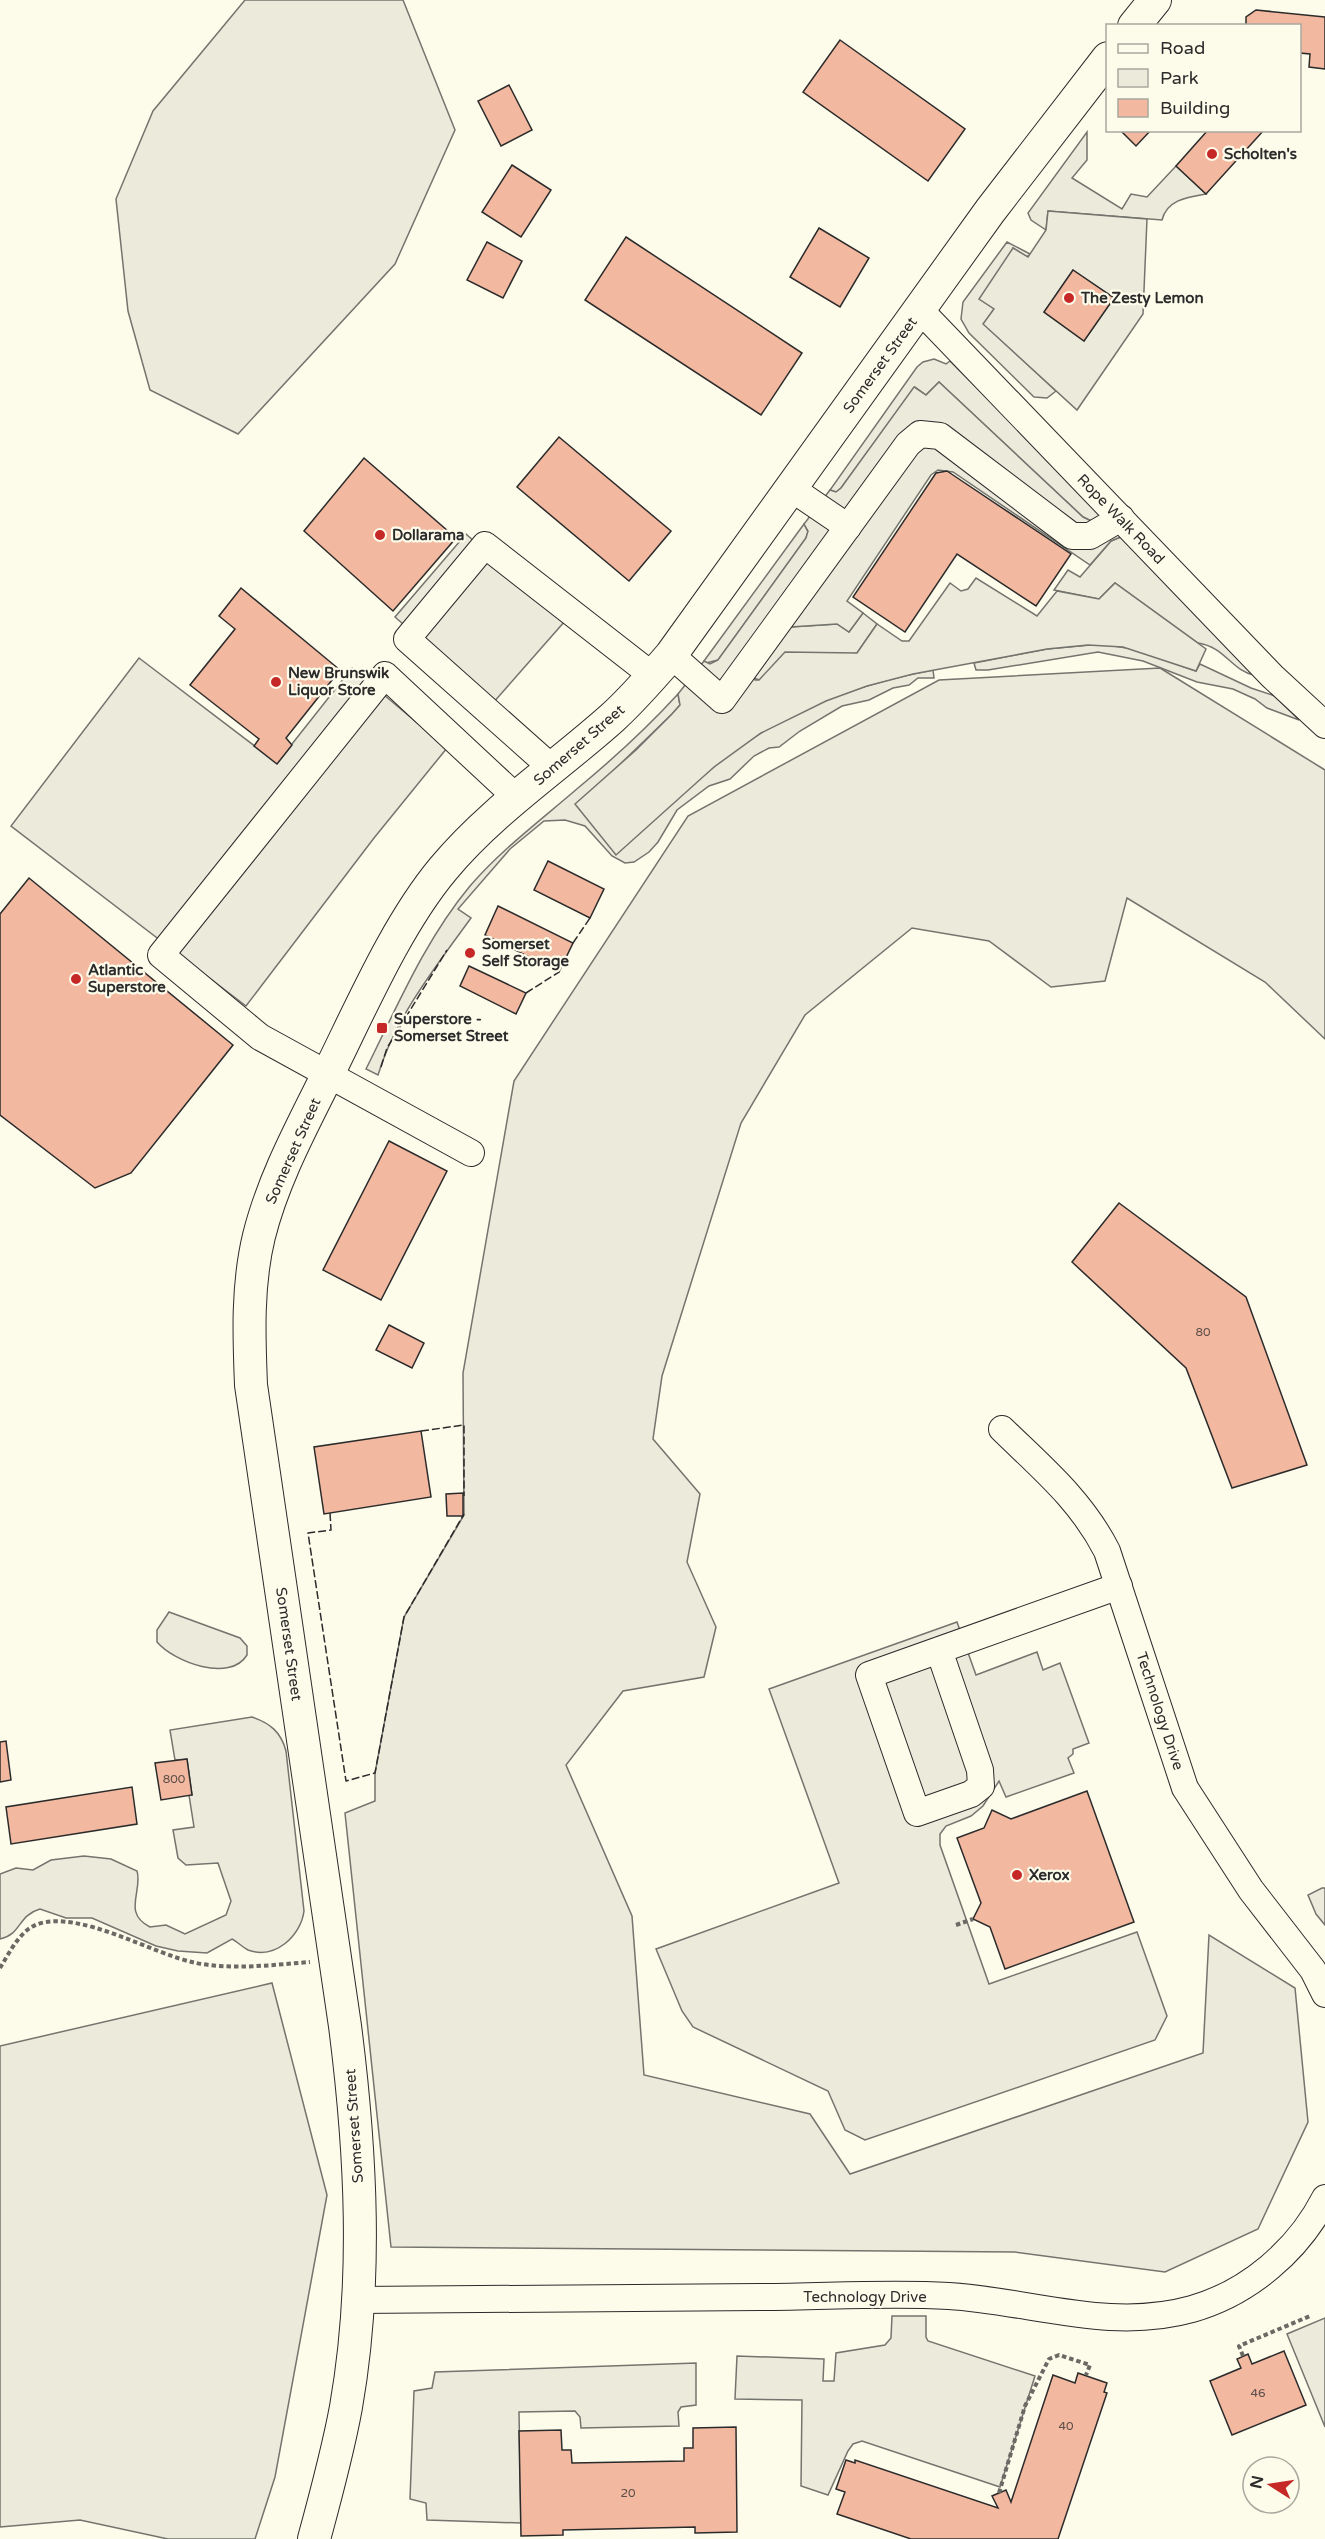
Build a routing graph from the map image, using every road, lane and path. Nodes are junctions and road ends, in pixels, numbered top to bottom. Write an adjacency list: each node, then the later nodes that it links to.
1 (1155, 0): 2 (main road)
2 (1136, 24)
3 (1106, 59): 4 (main road, Somerset Street)
4 (920, 310): 5 (main road, Somerset Street); 6 (street, Rope Walk Road)
5 (792, 489): 7 (street); 8 (main road, Somerset Street)
6 (1121, 518): 7 (street); 9 (street, Rope Walk Road)
7 (848, 527): 8 (street)
8 (662, 666): 10 (main road, Somerset Street); 10 (street)
9 (1325, 725)
10 (552, 768): 11 (main road, Somerset Street)
11 (517, 798): 12 (main road, Somerset Street); 12 (street)
12 (328, 1074): 13 (street); 19 (main road, Somerset Street)
13 (471, 1152)
14 (1002, 1429): 15 (street, Technology Drive)
15 (1119, 1586): 16 (street); 21 (street, Technology Drive)
16 (939, 1650): 16 (street)
17 (973, 1919): 18 (path)
18 (956, 1925)
19 (335, 1960): 20 (path); 23 (main road, Somerset Street)
20 (0, 1968)
21 (1325, 1994)
22 (1325, 2198): 23 (street, Technology Drive)
23 (357, 2300): 28 (main road, Somerset Street)
24 (1310, 2316): 25 (path)
25 (1243, 2356)
26 (1086, 2375): 27 (path)
27 (999, 2493)
28 (314, 2539)

